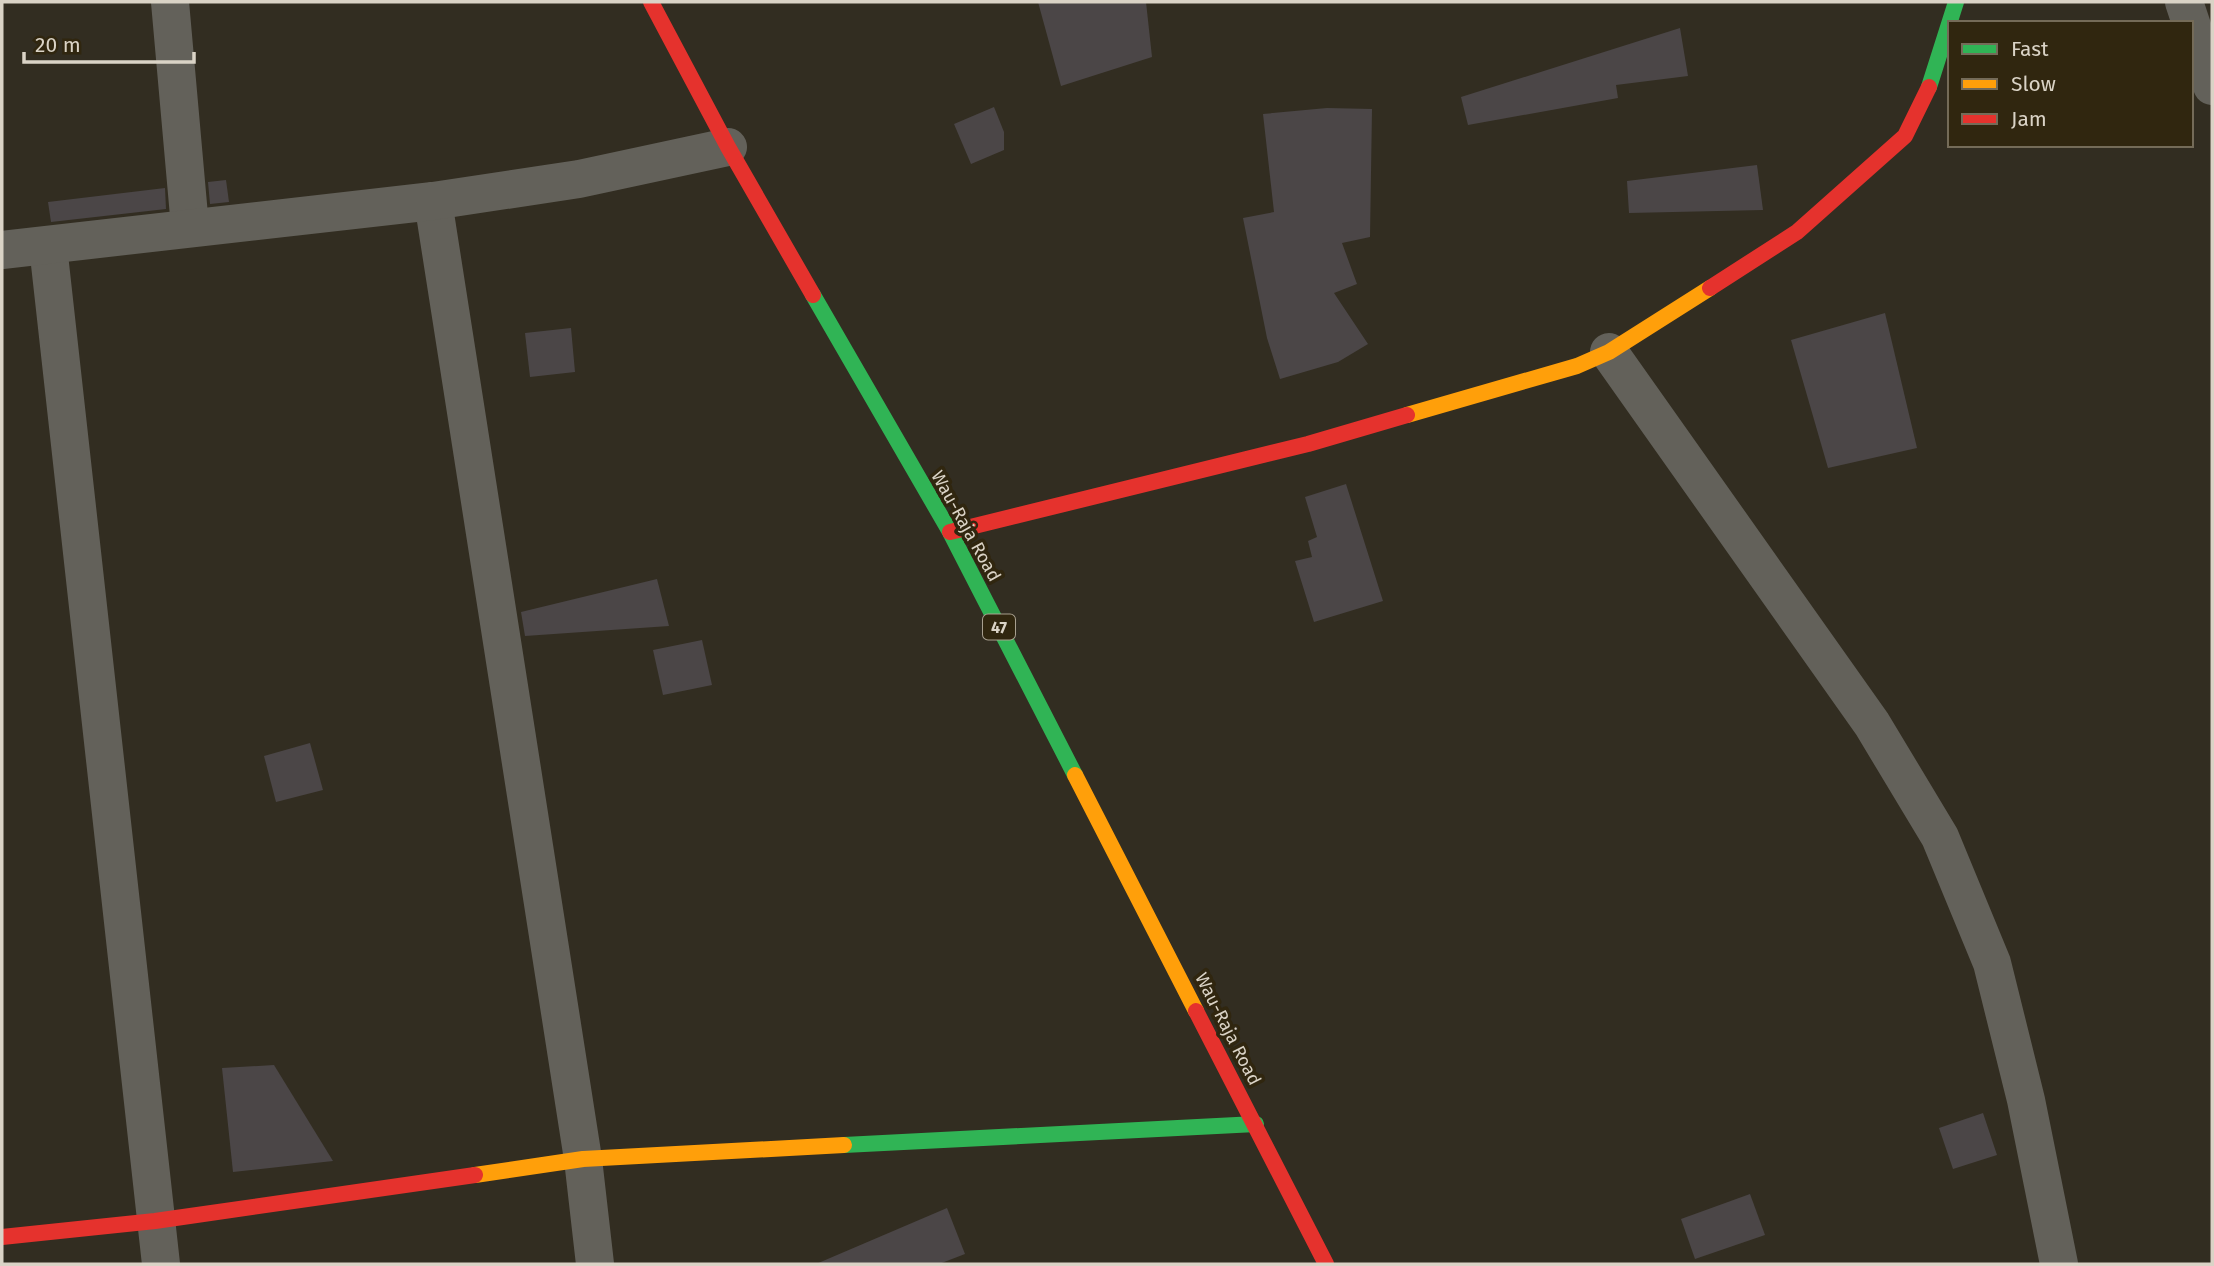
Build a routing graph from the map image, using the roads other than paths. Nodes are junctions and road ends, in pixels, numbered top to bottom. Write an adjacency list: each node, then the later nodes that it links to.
1 (170, 2): 10 (street)
2 (651, 2): 8 (street, Wau-Raja Road / 47)
3 (1956, 2): 5 (street)
4 (2191, 3): 7 (street)
5 (1950, 21)
6 (1948, 29): 13 (street)
7 (2212, 86)
8 (728, 147): 9 (street); 14 (street, Wau-Raja Road / 47)
9 (433, 201): 10 (street); 16 (street)
10 (190, 227): 11 (street)
11 (48, 246): 12 (street); 17 (street)
12 (2, 250)
13 (1609, 352): 14 (street); 22 (street)
14 (950, 532): 15 (street, Wau-Raja Road / 47)
15 (1256, 1124): 16 (street); 21 (street, Wau-Raja Road / 47)
16 (583, 1158): 17 (street); 20 (street)
17 (155, 1221): 18 (street); 19 (street)
18 (2, 1237)
19 (161, 1264)
20 (595, 1264)
21 (1326, 1264)
22 (2059, 1264)

